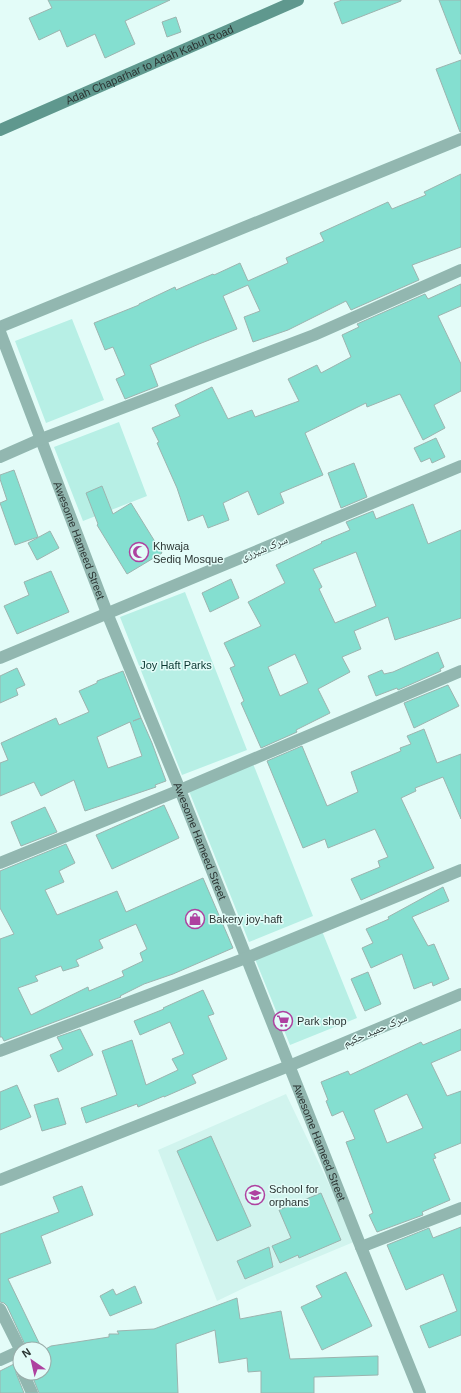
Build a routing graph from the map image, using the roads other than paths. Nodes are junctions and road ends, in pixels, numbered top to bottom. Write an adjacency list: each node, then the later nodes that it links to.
1 (298, 0): 2 (main road, Adah Chaparhar to Adah Kabul Road)
2 (0, 130)
3 (461, 139): 5 (street)
4 (461, 270): 7 (street)
5 (0, 327)
6 (0, 332): 7 (street, Awesome Hameed Street)
7 (41, 439): 8 (street); 10 (street, Awesome Hameed Street)
8 (0, 457)
9 (461, 466): 10 (street, سرک شیرزی)
10 (107, 613): 11 (street, سرک شیرزی); 13 (street, Awesome Hameed Street)
11 (0, 658)
12 (461, 671): 13 (street)
13 (180, 790): 14 (street); 16 (street, Awesome Hameed Street)
14 (0, 864)
15 (461, 870): 16 (street)
16 (246, 958): 18 (street); 19 (street, Awesome Hameed Street)
17 (461, 994): 19 (street, سرک حمید حکیم)
18 (0, 1051)
19 (290, 1066): 20 (street, سرک حمید حکیم); 22 (street, Awesome Hameed Street)
20 (0, 1180)
21 (461, 1208): 22 (street)
22 (361, 1247): 29 (street, Awesome Hameed Street)
23 (0, 1309): 24 (street)
24 (16, 1341)
25 (12, 1354): 26 (street)
26 (0, 1360)
27 (27, 1381): 28 (street)
28 (32, 1393)
29 (420, 1393)

